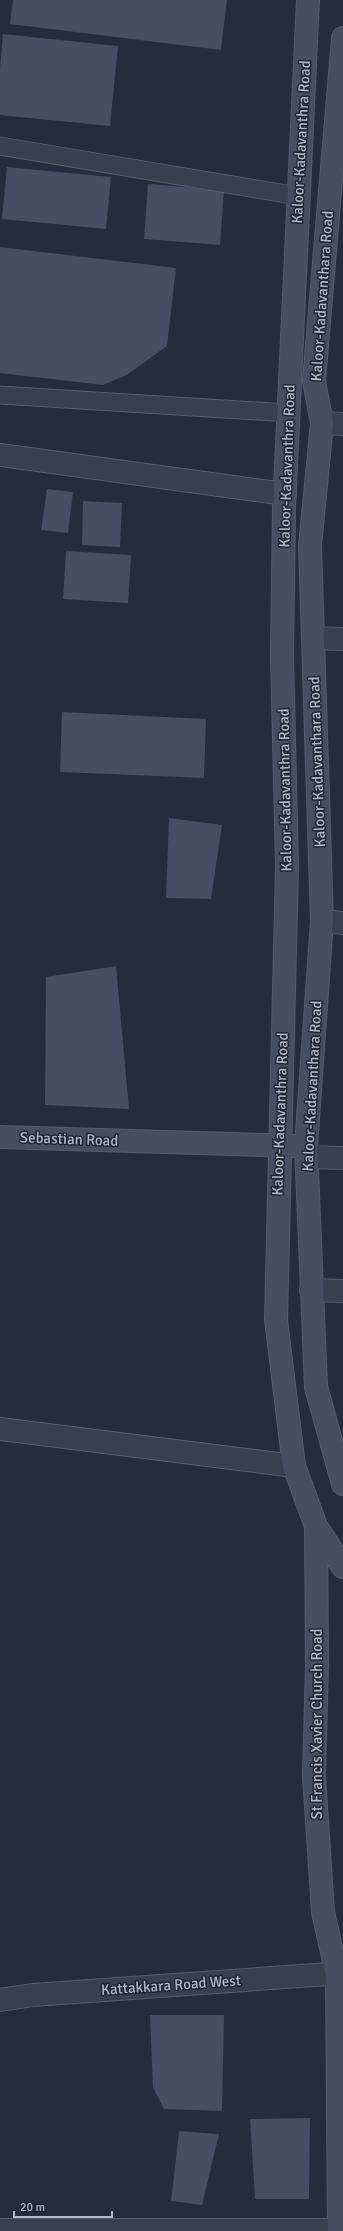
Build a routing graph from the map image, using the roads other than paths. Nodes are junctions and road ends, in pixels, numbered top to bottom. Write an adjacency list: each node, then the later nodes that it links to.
1 (308, 0): 5 (main road, Kaloor-Kadavanthra Road)
2 (343, 38): 3 (main road, Kaloor-Kadavanthara Road)
3 (340, 119): 8 (main road, Kaloor-Kadavanthara Road)
4 (0, 146): 5 (lane)
5 (298, 196): 7 (main road, Kaloor-Kadavanthra Road)
6 (0, 395): 7 (lane)
7 (289, 413): 11 (main road, Kaloor-Kadavanthra Road)
8 (322, 423): 9 (street); 12 (main road, Kaloor-Kadavanthara Road)
9 (343, 424)
10 (0, 455): 11 (street)
11 (284, 494): 16 (main road, Kaloor-Kadavanthra Road)
12 (313, 638): 13 (street); 14 (main road, Kaloor-Kadavanthara Road)
13 (343, 639)
14 (333, 922): 17 (main road, Kaloor-Kadavanthara Road)
15 (0, 1136): 16 (main road, Sebastian Road)
16 (280, 1146): 17 (main road, Sebastian Road); 22 (main road, Kaloor-Kadavanthra Road)
17 (307, 1152): 18 (street); 19 (main road, Kaloor-Kadavanthara Road)
18 (343, 1158)
19 (311, 1290): 20 (street); 23 (main road, Kaloor-Kadavanthara Road)
20 (343, 1291)
21 (0, 1429): 22 (street)
22 (294, 1466): 24 (main road, Kaloor-Kadavanthra Road)
23 (343, 1484)
24 (316, 1526): 25 (main road, Kaloor-Kadavanthra Road); 26 (main road, St Francis Xavier Church Road)
25 (343, 1567)
26 (340, 1973): 27 (street, Kattakkara Road West); 29 (main road, St Francis Xavier Church Road)
27 (0, 2000)
28 (0, 2230): 29 (street)
29 (341, 2230)

